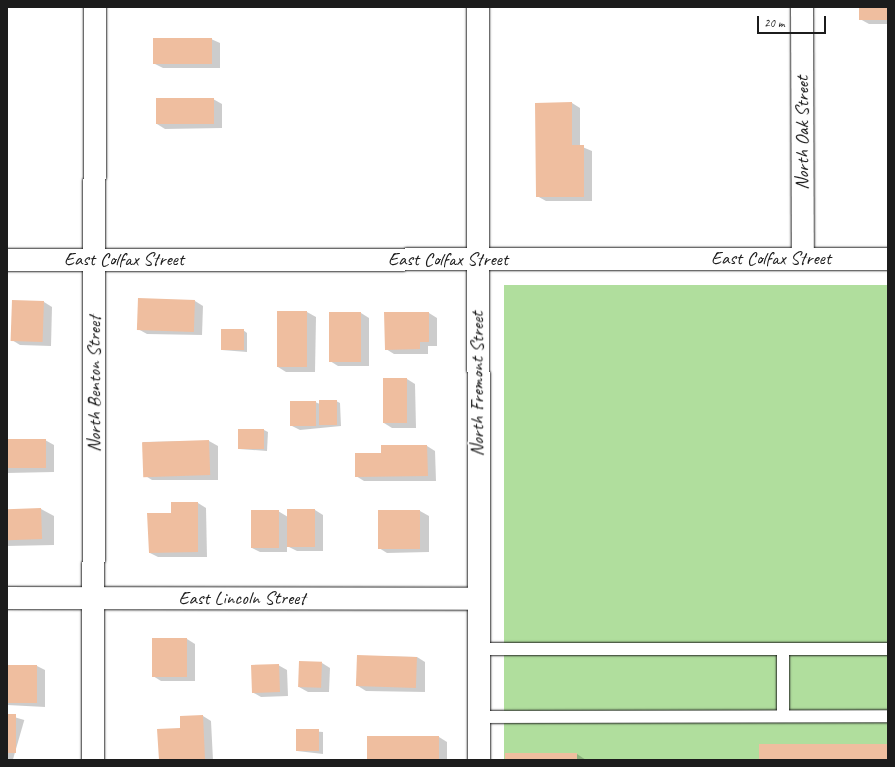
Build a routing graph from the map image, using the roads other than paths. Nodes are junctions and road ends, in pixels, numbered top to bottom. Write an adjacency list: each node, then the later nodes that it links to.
1 (95, 7): 7 (street, North Benton Street)
2 (478, 7): 8 (street, North Fremont Street)
3 (802, 7): 4 (street, North Oak Street)
4 (803, 259): 5 (street, East Colfax Street); 8 (street, East Colfax Street)
5 (888, 259)
6 (7, 260): 7 (street, East Colfax Street)
7 (95, 260): 8 (street, East Colfax Street); 10 (street, North Benton Street)
8 (478, 260): 11 (street, North Fremont Street)
9 (7, 598): 10 (street, East Lincoln Street)
10 (95, 598): 11 (street, East Lincoln Street); 18 (street, North Benton Street)
11 (478, 599): 12 (street, North Fremont Street)
12 (478, 649): 13 (lane); 17 (street, North Fremont Street)
13 (782, 649): 14 (lane); 15 (lane)
14 (888, 649)
15 (783, 716): 16 (lane); 17 (lane)
16 (888, 716)
17 (478, 717): 19 (street, North Fremont Street)
18 (93, 760)
19 (479, 760)

